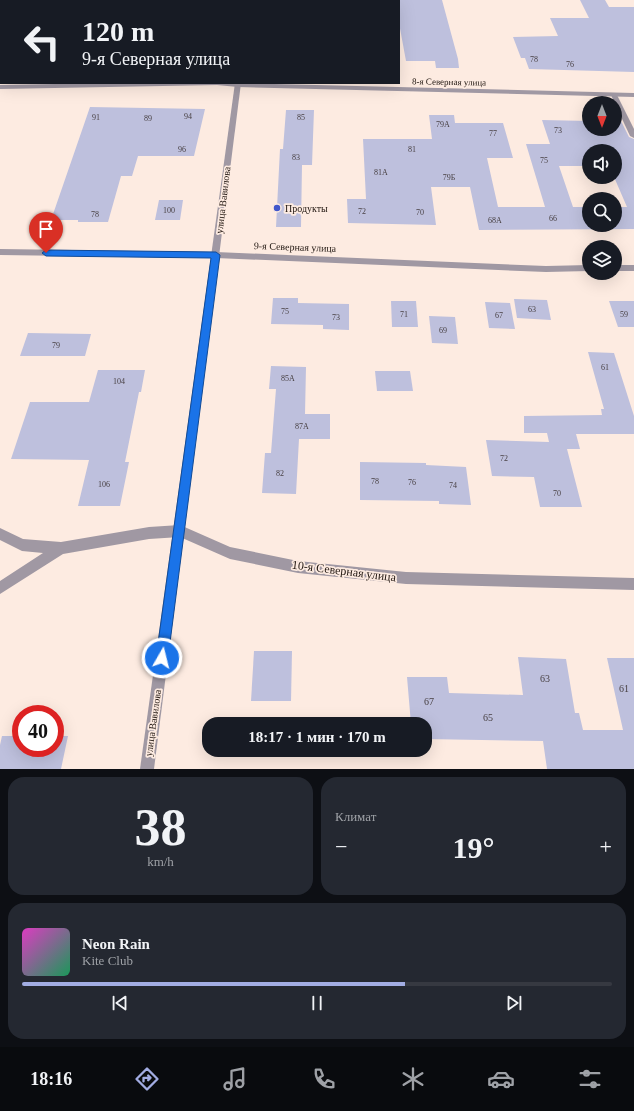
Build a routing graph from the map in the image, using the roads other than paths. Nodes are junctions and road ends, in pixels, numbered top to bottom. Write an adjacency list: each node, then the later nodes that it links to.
1 (162, 84): 3 (street, 8-я Северная улица)
2 (238, 84): 4 (street, 8-я Северная улица); 8 (street, улица Вавилова)
3 (0, 87)
4 (614, 95): 5 (street, 8-я Северная улица); 6 (street)
5 (634, 95)
6 (634, 136)
7 (0, 252): 8 (street, 9-я Северная улица)
8 (216, 255): 9 (street, 9-я Северная улица); 12 (street, улица Вавилова)
9 (582, 268)
10 (622, 268): 11 (street)
11 (634, 268)
12 (180, 531): 14 (street, 10-я Северная улица); 15 (street, 10-я Северная улица); 17 (street, улица Вавилова)
13 (0, 534): 14 (street, 10-я Северная улица)
14 (61, 548): 16 (street, 10-я Северная улица)
15 (634, 584)
16 (0, 588)
17 (147, 769)

